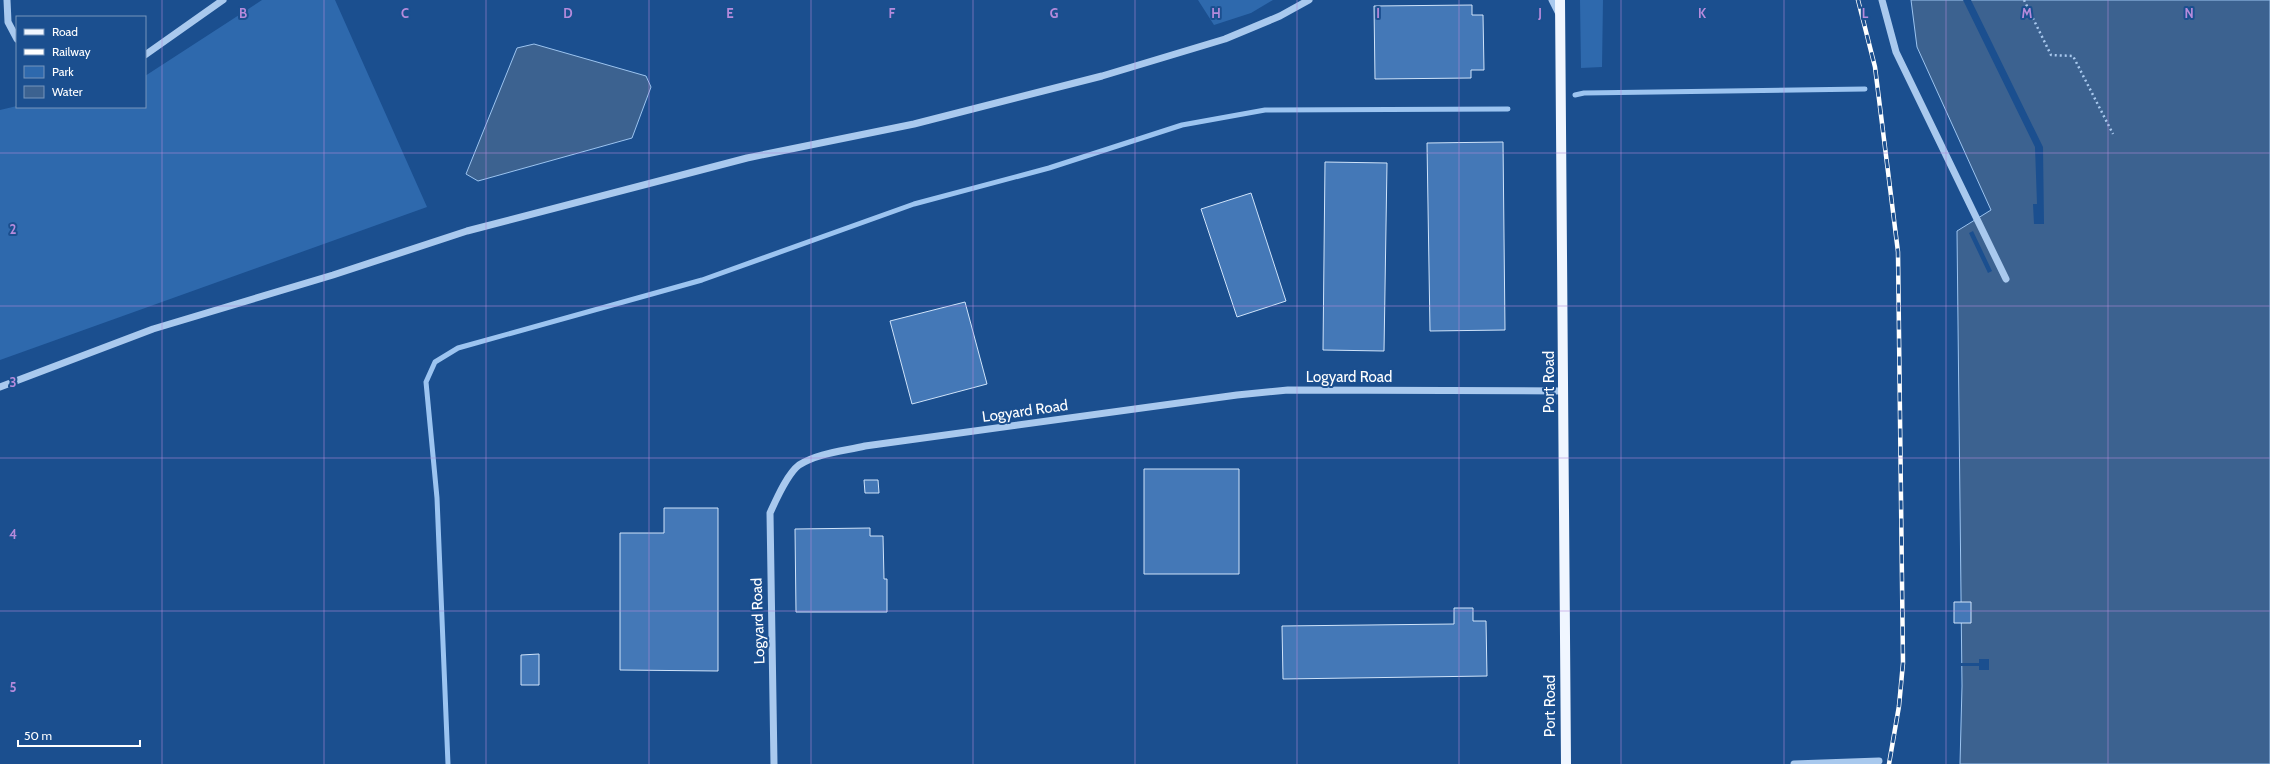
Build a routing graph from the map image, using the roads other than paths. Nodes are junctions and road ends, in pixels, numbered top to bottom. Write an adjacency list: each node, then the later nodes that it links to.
1 (7, 0): 8 (street)
2 (222, 0): 9 (street)
3 (1309, 0): 11 (street)
4 (1552, 0): 7 (street)
5 (1560, 0): 7 (main road, Port Road)
6 (1882, 0): 10 (street)
7 (1560, 16): 12 (main road, Port Road)
8 (16, 38)
9 (146, 54)
10 (2006, 279)
11 (0, 387)
12 (1564, 391): 14 (street, Logyard Road); 15 (main road, Port Road)
13 (1879, 761): 16 (street)
14 (774, 764)
15 (1566, 764)
16 (1794, 764)

